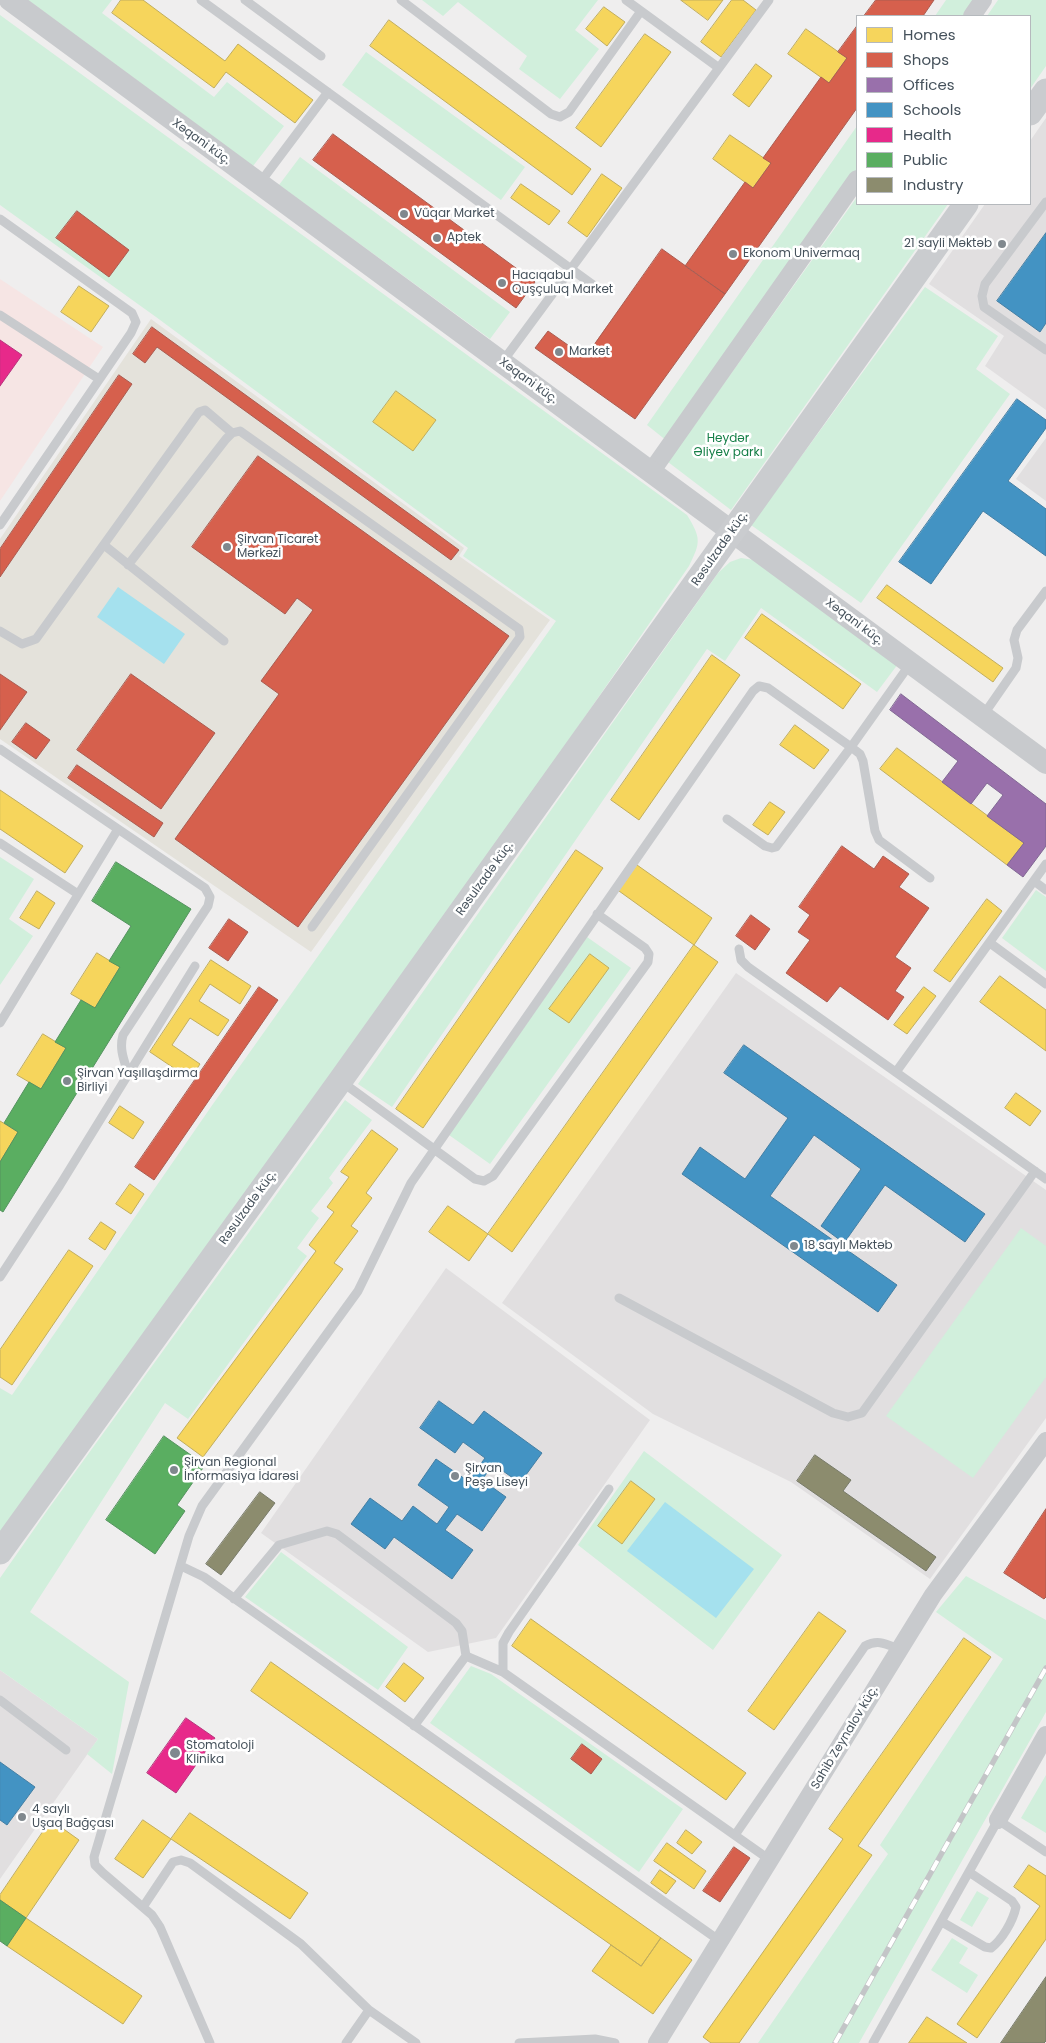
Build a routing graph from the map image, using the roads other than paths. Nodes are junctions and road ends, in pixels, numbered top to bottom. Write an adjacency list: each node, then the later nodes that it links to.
1 (10, 0): 16 (street, Xəqani küç.)
2 (201, 0): 13 (lane)
3 (245, 0): 10 (lane)
4 (401, 0): 8 (lane)
5 (626, 0): 8 (lane)
6 (769, 0): 11 (lane)
7 (983, 0): 9 (street)
8 (641, 11): 11 (lane)
9 (973, 15)
10 (320, 56)
11 (719, 68): 20 (lane)
12 (1046, 91): 14 (main road)
13 (328, 92): 16 (lane); 20 (lane)
14 (1031, 113)
15 (856, 180): 27 (street)
16 (259, 184): 24 (street, Xəqani küç.)
17 (1046, 202): 23 (lane)
18 (965, 205): 29 (main road, Rəsulzadə küç.)
19 (0, 219): 25 (lane)
20 (570, 268): 21 (lane); 24 (lane)
21 (600, 290)
22 (0, 315): 25 (lane)
23 (1046, 350)
24 (502, 362): 27 (street, Xəqani küç.)
25 (99, 380): 28 (lane)
26 (232, 433): 30 (lane); 31 (lane); 49 (lane)
27 (651, 472): 29 (street, Xəqani küç.)
28 (0, 525)
29 (733, 531): 35 (street, Xəqani küç.); 57 (main road, Rəsulzadə küç.)
30 (104, 545): 31 (lane); 33 (lane)
31 (128, 564): 34 (lane)
32 (1046, 591): 36 (lane)
33 (0, 631)
34 (224, 641)
35 (910, 664): 36 (street, Xəqani küç.); 37 (lane)
36 (982, 717): 39 (street, Xəqani küç.)
37 (851, 747): 40 (lane); 44 (lane); 48 (lane)
38 (0, 749): 41 (lane)
39 (1046, 763)
40 (727, 819)
41 (118, 829): 47 (lane); 56 (lane)
42 (0, 843): 47 (lane)
43 (1046, 864): 45 (lane)
44 (930, 878)
45 (1034, 881): 46 (lane); 50 (lane)
46 (1046, 890)
47 (78, 894): 54 (lane)
48 (597, 914): 58 (lane); 58 (lane)
49 (312, 927)
50 (990, 943): 53 (lane); 55 (lane)
51 (739, 949): 55 (lane)
52 (194, 966): 56 (lane)
53 (1046, 984)
54 (0, 1023)
55 (896, 1072): 59 (lane)
56 (128, 1073): 61 (lane)
57 (340, 1081): 58 (lane); 65 (main road, Rəsulzadə küç.)
58 (434, 1149): 66 (lane)
59 (1035, 1171): 60 (lane); 62 (lane)
60 (1046, 1179)
61 (0, 1277)
62 (619, 1298)
63 (1046, 1441): 68 (street, Sahib Zeynalov küç.)
64 (609, 1488): 70 (lane)
65 (0, 1552)
66 (181, 1566): 67 (lane); 80 (lane)
67 (234, 1598): 69 (lane); 72 (lane)
68 (899, 1649): 76 (lane); 78 (street, Sahib Zeynalov küç.)
69 (466, 1656): 70 (lane); 72 (lane)
70 (503, 1672): 76 (lane)
71 (0, 1700): 74 (lane)
72 (414, 1726): 82 (lane)
73 (1046, 1735): 75 (street)
74 (66, 1750)
75 (998, 1820): 77 (lane); 79 (lane)
76 (735, 1835): 78 (lane)
77 (1046, 1852)
78 (770, 1860): 82 (street, Sahib Zeynalov küç.)
79 (970, 1872): 81 (lane); 81 (lane)
80 (143, 1907): 83 (lane); 84 (lane)
81 (942, 1922): 90 (lane)
82 (720, 1941): 89 (street, Sahib Zeynalov küç.)
83 (369, 2010): 85 (lane); 86 (lane)
84 (210, 2043)
85 (346, 2043)
86 (416, 2043)
87 (519, 2043): 88 (lane)
88 (615, 2043)
89 (657, 2043)
90 (873, 2043)

